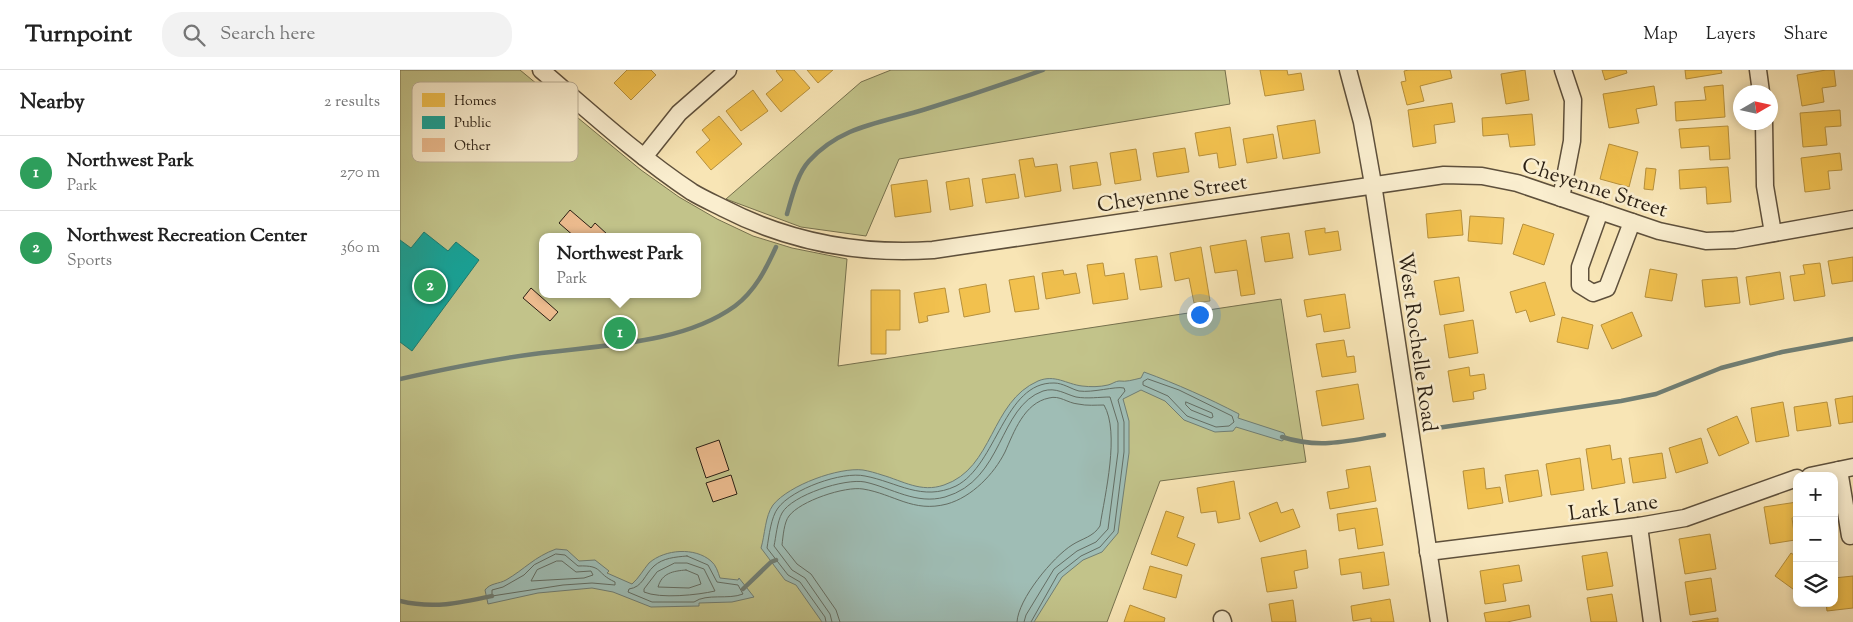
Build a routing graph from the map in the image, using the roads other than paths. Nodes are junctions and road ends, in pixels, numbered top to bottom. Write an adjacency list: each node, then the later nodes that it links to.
1 (541, 70): 6 (street, Cheyenne Street)
2 (728, 70): 10 (street)
3 (1348, 70): 11 (street, West Rochelle Road)
4 (1563, 70): 12 (street)
5 (1758, 70): 7 (street)
6 (555, 82)
7 (1759, 85)
8 (578, 101): 10 (street, Cheyenne Street)
9 (1764, 130): 16 (street)
10 (644, 157): 11 (street, Cheyenne Street)
11 (1373, 184): 12 (street, Cheyenne Street); 22 (street, West Rochelle Road)
12 (1560, 198): 13 (street, Cheyenne Street)
13 (1600, 211): 15 (street, Cheyenne Street); 15 (street)
14 (1853, 219): 16 (street, Cheyenne Street)
15 (1632, 222): 16 (street, Cheyenne Street)
16 (1773, 233)
17 (1846, 468): 18 (street); 21 (street)
18 (1828, 472)
19 (1793, 479): 20 (street, Lark Lane)
20 (1639, 526): 22 (street, Lark Lane); 24 (street)
21 (1850, 536)
22 (1428, 552): 23 (street, West Rochelle Road)
23 (1439, 622)
24 (1652, 622)

